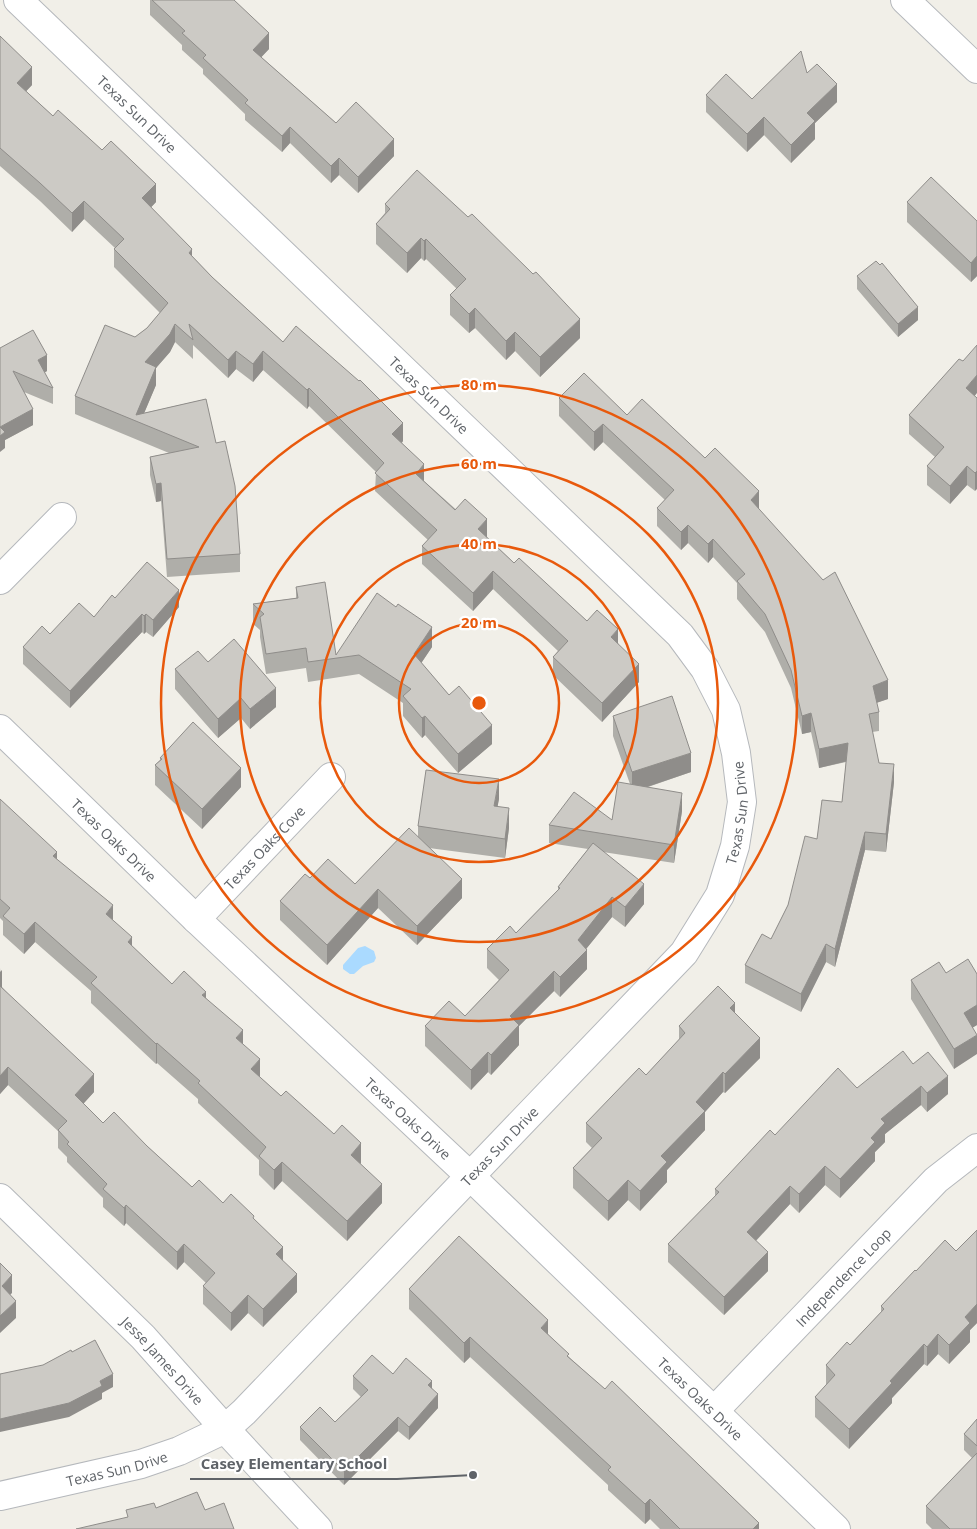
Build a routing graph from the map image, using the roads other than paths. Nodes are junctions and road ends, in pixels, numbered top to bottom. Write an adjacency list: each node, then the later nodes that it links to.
1 (18, 0): 10 (street, Texas Sun Drive)
2 (905, 0): 3 (street)
3 (977, 70)
4 (62, 517): 5 (street)
5 (0, 580)
6 (0, 729): 8 (street, Texas Oaks Drive)
7 (331, 777): 8 (street, Texas Oaks Cove)
8 (196, 918): 10 (street, Texas Oaks Drive)
9 (977, 1148): 12 (street, Independence Loop)
10 (470, 1176): 12 (street, Texas Oaks Drive); 13 (street, Texas Sun Drive)
11 (0, 1198): 13 (street, Jesse James Drive)
12 (714, 1411): 16 (street, Texas Oaks Drive)
13 (225, 1429): 14 (street, Texas Sun Drive); 15 (street, Jesse James Drive)
14 (0, 1496)
15 (318, 1529)
16 (836, 1529)

